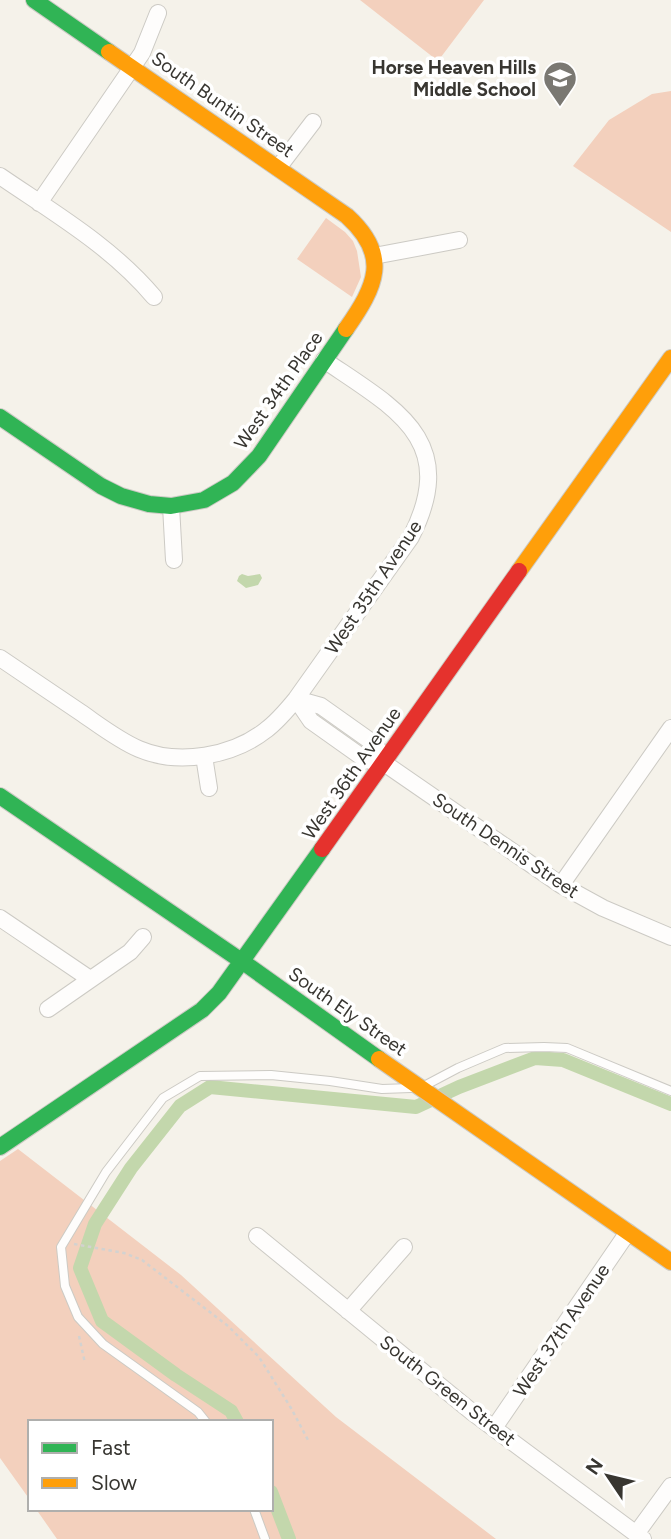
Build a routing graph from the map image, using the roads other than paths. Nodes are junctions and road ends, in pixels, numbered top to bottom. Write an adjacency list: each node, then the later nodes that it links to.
1 (34, 0): 3 (street, South Buntin Street)
2 (158, 13): 3 (street)
3 (132, 68): 5 (street, South Buntin Street); 7 (street)
4 (313, 122): 5 (street)
5 (278, 168): 9 (street, South Buntin Street)
6 (0, 176): 7 (street)
7 (39, 203): 10 (street)
8 (459, 240): 9 (street)
9 (374, 256): 12 (street, West 34th Place)
10 (154, 296)
11 (671, 358): 20 (street, West 36th Avenue)
12 (324, 360): 14 (street, West 34th Place); 17 (street, West 35th Avenue)
13 (0, 417): 14 (street, West 34th Place)
14 (171, 506): 15 (street)
15 (174, 560)
16 (0, 658): 19 (street)
17 (296, 699): 19 (street, West 35th Avenue); 20 (street, South Dennis Street)
18 (671, 728): 23 (street)
19 (204, 756): 21 (street)
20 (384, 763): 23 (street, South Dennis Street); 27 (street, West 36th Avenue)
21 (209, 788)
22 (0, 796): 27 (street, South Ely Street)
23 (561, 885): 26 (street, South Dennis Street)
24 (0, 918): 28 (street)
25 (143, 937): 28 (street)
26 (671, 937)
27 (243, 962): 31 (street, South Ely Street); 32 (street, West 36th Avenue)
28 (90, 979): 29 (street)
29 (48, 1009)
30 (671, 1091): 31 (lane)
31 (430, 1095): 33 (street, South Ely Street); 38 (lane)
32 (0, 1147)
33 (628, 1232): 36 (street, South Ely Street); 39 (street, West 37th Avenue)
34 (257, 1236): 37 (street, South Green Street)
35 (404, 1247): 37 (street)
36 (671, 1262)
37 (348, 1311): 39 (street, South Green Street)
38 (204, 1420)
39 (494, 1428): 42 (street, South Green Street)
40 (671, 1486): 42 (street)
41 (255, 1511): 43 (lane)
42 (639, 1536)
43 (265, 1539)

